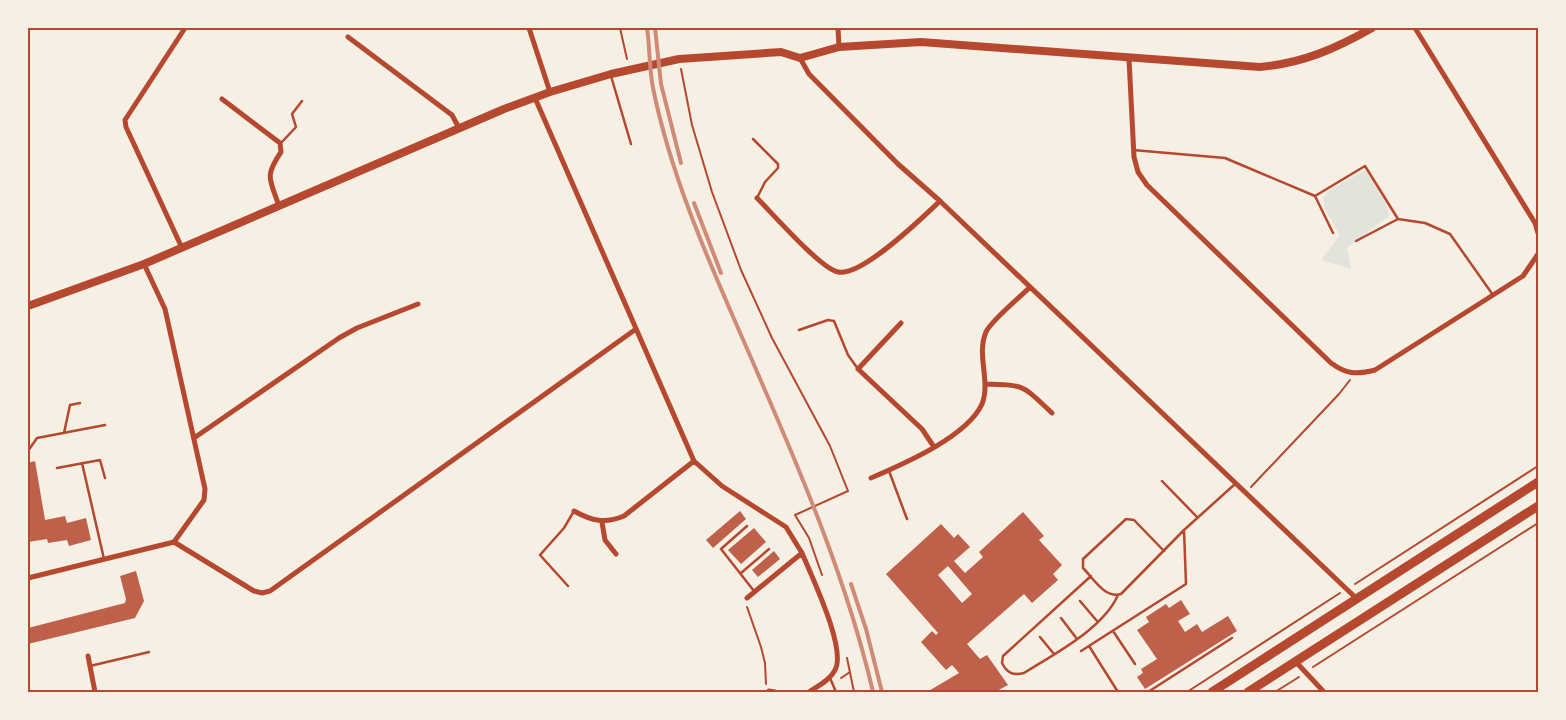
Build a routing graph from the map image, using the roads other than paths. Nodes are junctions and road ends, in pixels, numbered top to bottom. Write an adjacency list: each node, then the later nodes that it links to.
1 (185, 28): 28 (street)
2 (529, 28): 11 (street)
3 (838, 28): 7 (street)
4 (1372, 28): 9 (main road)
5 (1415, 28): 25 (street)
6 (348, 36): 15 (street)
7 (839, 47): 8 (main road); 9 (main road)
8 (800, 58): 10 (main road); 22 (street)
9 (1129, 59): 19 (street)
10 (610, 74): 11 (main road); 18 (lane)
11 (550, 92): 13 (main road)
12 (222, 98): 17 (street)
13 (535, 98): 15 (main road); 36 (street)
14 (302, 101): 17 (lane)
15 (459, 128): 23 (main road)
16 (753, 139): 21 (lane)
17 (280, 143): 23 (street)
18 (631, 144)
19 (1133, 150): 20 (lane); 32 (street)
20 (1315, 196): 24 (lane); 26 (lane)
21 (757, 198): 22 (street)
22 (940, 201): 31 (street)
23 (279, 206): 28 (main road)
24 (1398, 219): 27 (lane); 32 (lane)
25 (1538, 232)
26 (1334, 233)
27 (1356, 241)
28 (182, 248): 30 (main road)
29 (1538, 254): 32 (street)
30 (144, 264): 34 (main road); 44 (street)
31 (1029, 288): 39 (street); 55 (street)
32 (1493, 295)
33 (418, 304): 44 (street)
34 (28, 306)
35 (901, 323): 38 (street)
36 (636, 329): 47 (street); 63 (street)
37 (799, 330): 38 (lane)
38 (858, 369): 45 (street)
39 (985, 384): 41 (street); 45 (street)
40 (80, 403): 43 (lane)
41 (1052, 413)
42 (105, 425): 43 (lane)
43 (64, 433): 46 (lane)
44 (194, 438): 63 (street)
45 (934, 447): 50 (street)
46 (28, 451)
47 (694, 461): 60 (street); 66 (street)
48 (82, 463): 49 (lane); 51 (lane); 68 (lane)
49 (57, 468)
50 (889, 470): 52 (street); 59 (lane)
51 (105, 478)
52 (871, 478)
53 (1162, 481): 58 (lane)
54 (1538, 482): 76 (highway)
55 (1236, 483): 58 (lane); 76 (street)
56 (1538, 506): 89 (highway)
57 (574, 511): 60 (street); 72 (lane)
58 (1197, 517): 62 (lane)
59 (907, 519)
60 (602, 522): 67 (street)
61 (747, 526): 69 (lane)
62 (1184, 530): 65 (lane); 80 (lane)
63 (174, 542): 68 (street)
64 (768, 549): 69 (lane)
65 (1164, 551): 70 (lane); 74 (lane)
66 (802, 553): 73 (street); 92 (street)
67 (616, 554)
68 (104, 559): 71 (street)
69 (741, 573): 73 (lane)
70 (1091, 576): 74 (lane); 87 (lane)
71 (28, 578)
72 (568, 586)
73 (755, 592): 75 (street)
74 (1118, 595): 79 (lane)
75 (747, 598)
76 (1358, 599): 98 (highway)
77 (1080, 601): 79 (lane)
78 (1061, 618): 83 (lane)
79 (1097, 621): 83 (lane)
80 (1113, 631): 84 (lane); 90 (lane)
81 (1040, 637): 87 (lane)
82 (1232, 638): 97 (lane)
83 (1077, 639): 87 (lane)
84 (1089, 646): 85 (lane); 96 (lane)
85 (1081, 651)
86 (149, 652): 91 (lane)
87 (1054, 654)
88 (88, 656): 91 (street)
89 (1295, 661): 99 (highway); 100 (street)
90 (1135, 664)
91 (90, 666): 93 (street)
92 (830, 677): 94 (street); 95 (lane)
93 (95, 692)
94 (809, 692)
95 (836, 692)
96 (1118, 692)
97 (1148, 692)
98 (1212, 692)
99 (1248, 692)
100 (1324, 692)

